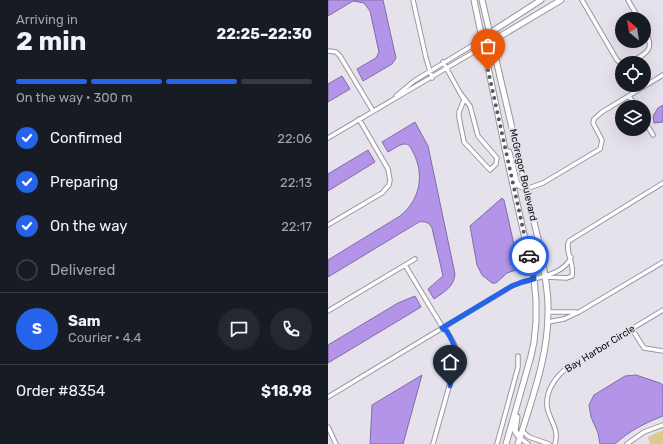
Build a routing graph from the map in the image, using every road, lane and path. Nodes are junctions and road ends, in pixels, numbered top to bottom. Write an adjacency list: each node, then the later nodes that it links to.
1 (413, 0): 19 (street)
2 (474, 0): 10 (main road, McGregor Boulevard)
3 (482, 0): 9 (main road, McGregor Boulevard)
4 (542, 0): 9 (main road)
5 (561, 0): 11 (main road)
6 (582, 0): 16 (street)
7 (628, 0): 8 (street)
8 (635, 12)
9 (490, 33): 10 (main road); 11 (main road, McGregor Boulevard)
10 (482, 38): 12 (main road, McGregor Boulevard); 17 (street)
11 (492, 41): 12 (main road); 33 (main road, McGregor Boulevard)
12 (484, 46): 18 (street); 31 (main road, McGregor Boulevard)
13 (650, 48): 15 (street)
14 (328, 51): 26 (street)
15 (638, 56)
16 (615, 57)
17 (443, 62): 18 (street); 19 (street)
18 (447, 69): 21 (street); 22 (street)
19 (429, 71): 21 (street); 25 (street)
20 (663, 75): 23 (street)
21 (432, 78): 25 (street)
22 (461, 94): 22 (street)
23 (629, 96): 24 (street); 33 (street)
24 (632, 100)
25 (388, 101): 26 (street)
26 (373, 111): 27 (street)
27 (359, 120): 30 (street); 34 (street)
28 (651, 132): 29 (street)
29 (653, 135)
30 (328, 138)
31 (503, 140): 33 (main road); 40 (main road, McGregor Boulevard)
32 (663, 183): 35 (street)
33 (526, 189): 39 (main road, McGregor Boulevard)
34 (328, 225)
35 (571, 257): 39 (street); 39 (street)
36 (415, 259): 38 (street)
37 (663, 262): 44 (street)
38 (405, 265): 42 (street); 46 (street)
39 (545, 277): 40 (street); 43 (main road, McGregor Boulevard)
40 (534, 279): 46 (street); 51 (main road, McGregor Boulevard)
41 (663, 310): 47 (street, Bay Harbor Circle)
42 (328, 311)
43 (548, 312): 44 (street); 45 (main road, McGregor Boulevard)
44 (579, 312): 45 (street)
45 (548, 322): 54 (main road, McGregor Boulevard)
46 (442, 328): 50 (street); 57 (street)
47 (632, 329): 48 (street); 63 (street, Bay Harbor Circle)
48 (663, 351)
49 (518, 356): 58 (street)
50 (328, 397)
51 (518, 400): 55 (main road); 59 (main road, McGregor Boulevard)
52 (663, 425): 64 (street)
53 (328, 427): 56 (street)
54 (522, 431): 55 (main road, McGregor Boulevard); 62 (street)
55 (520, 438): 60 (main road, McGregor Boulevard); 61 (street)
56 (336, 444)
57 (433, 444)
58 (497, 444)
59 (506, 444)
60 (518, 444)
61 (528, 444)
62 (549, 444)
63 (555, 444)
64 (627, 444)

